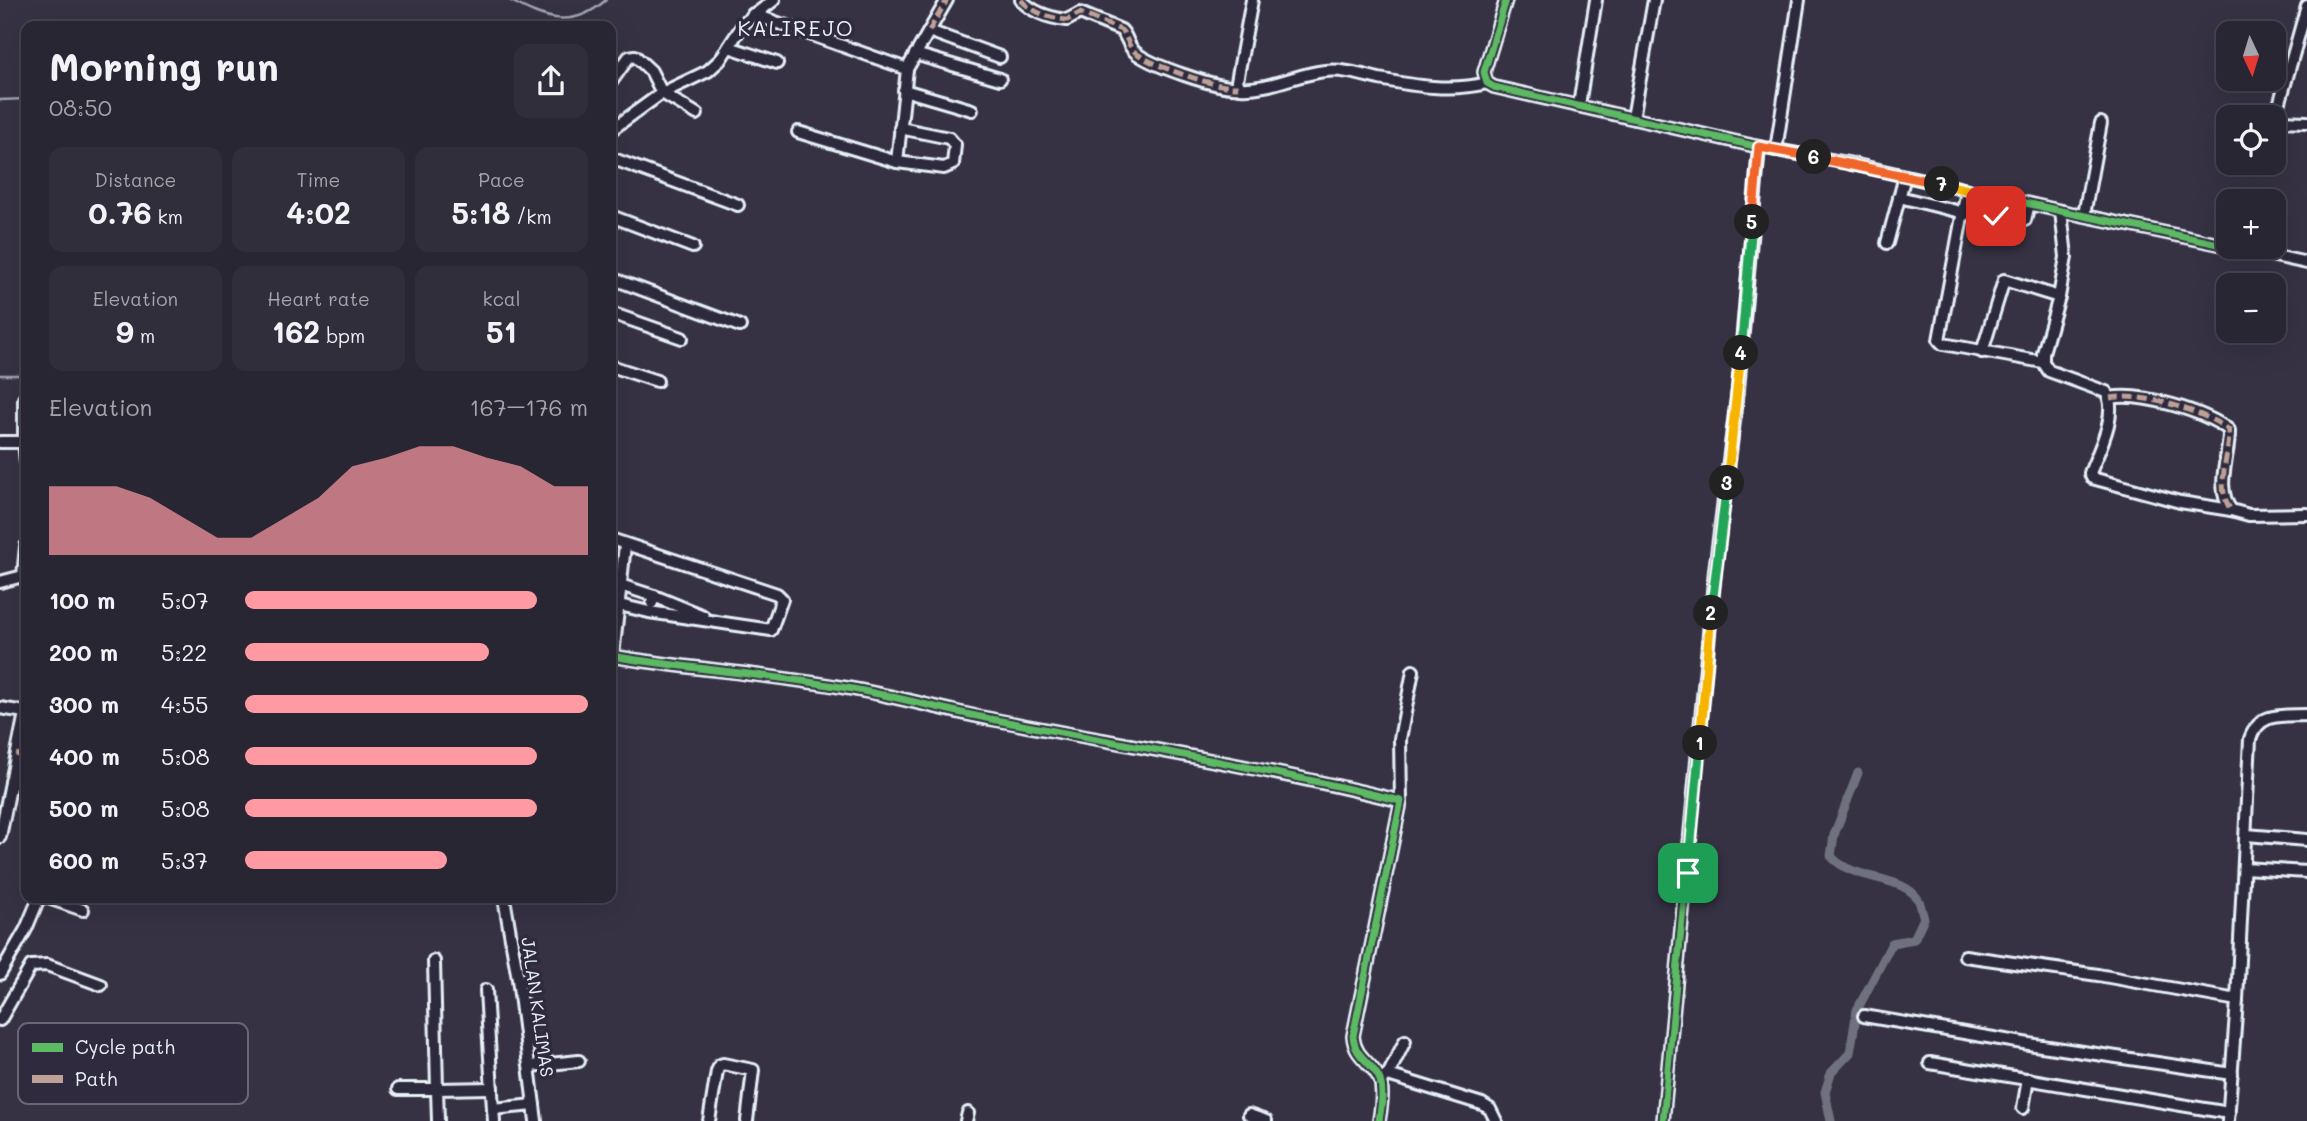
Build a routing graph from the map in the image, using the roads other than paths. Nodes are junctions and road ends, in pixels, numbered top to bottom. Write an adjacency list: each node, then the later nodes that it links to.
1 (774, 0): 10 (street)
2 (947, 0): 11 (street)
3 (1021, 0): 20 (street)
4 (1252, 0): 20 (street)
5 (1506, 0): 19 (street)
6 (1596, 0): 23 (street)
7 (1654, 0): 26 (street)
8 (1799, 0): 33 (street)
9 (2307, 6): 27 (street)
10 (753, 14): 12 (street); 16 (street)
11 (929, 31): 13 (street); 14 (street)
12 (729, 47): 15 (street); 21 (street)
13 (915, 54): 16 (street); 18 (street)
14 (1000, 57)
15 (776, 63)
16 (907, 69): 22 (street)
17 (616, 76): 21 (street)
18 (1000, 79)
19 (1487, 83): 20 (street); 23 (street)
20 (1238, 87)
21 (660, 88): 25 (street); 29 (street)
22 (904, 90): 24 (street); 30 (street)
23 (1579, 106): 26 (street)
24 (972, 110)
25 (697, 114)
26 (1633, 118): 32 (street)
27 (2307, 122)
28 (2101, 123): 42 (street)
29 (616, 126)
30 (900, 128): 35 (street); 35 (street)
31 (798, 132): 35 (street)
32 (1759, 147): 33 (street); 123 (street)
33 (1776, 150): 36 (street)
34 (616, 160): 41 (street)
35 (897, 162)
36 (1905, 176): 37 (street); 38 (street)
37 (1967, 190): 39 (street); 43 (street)
38 (1899, 197): 43 (street); 46 (street)
39 (2003, 198): 40 (street); 43 (street)
40 (2029, 204): 42 (street); 45 (street)
41 (738, 205)
42 (2071, 213): 47 (street); 52 (street)
43 (1962, 214): 56 (street)
44 (616, 218): 48 (street)
45 (2025, 219)
46 (1887, 243)
47 (2216, 243)
48 (693, 247)
49 (2286, 258): 50 (street)
50 (2307, 263)
51 (616, 280): 54 (street)
52 (2059, 297): 56 (street); 57 (street)
53 (616, 315): 55 (street)
54 (740, 326)
55 (681, 338)
56 (1982, 352): 57 (street)
57 (2043, 362): 60 (street)
58 (616, 368): 59 (street)
59 (657, 381)
60 (2110, 398): 63 (street); 63 (street)
61 (0, 442): 62 (street)
62 (21, 442)
63 (2231, 510): 64 (street)
64 (2307, 514)
65 (616, 541): 66 (street)
66 (625, 545): 68 (street); 74 (street)
67 (21, 577): 69 (street)
68 (616, 580)
69 (0, 582)
70 (616, 584): 71 (street)
71 (654, 596): 73 (street); 74 (street)
72 (616, 604): 73 (street)
73 (649, 612): 74 (street)
74 (718, 622)
75 (616, 657): 83 (street)
76 (1413, 671): 83 (street)
77 (0, 708): 78 (street)
78 (21, 710)
79 (2307, 715): 84 (street)
80 (21, 755): 81 (street)
81 (11, 782): 82 (street); 85 (street)
82 (21, 785)
83 (1401, 801): 106 (street)
84 (2250, 835): 86 (street); 87 (street)
85 (0, 837)
86 (2307, 840)
87 (2249, 868): 88 (street); 98 (street)
88 (2307, 872)
89 (37, 903): 95 (street)
90 (63, 903): 92 (street)
91 (505, 903): 104 (street, JALAN KALIMAS)
92 (83, 910)
93 (1965, 956): 98 (street)
94 (434, 961): 110 (street)
95 (0, 974)
96 (101, 985): 100 (street)
97 (486, 990): 108 (street)
98 (2237, 1000): 105 (street)
99 (1864, 1016): 105 (street)
100 (0, 1020)
101 (1405, 1041): 106 (street)
102 (579, 1061): 104 (street)
103 (1930, 1063): 107 (street)
104 (530, 1066): 111 (street, JALAN KALIMAS)
105 (2232, 1074): 115 (street)
106 (1384, 1077): 121 (street); 122 (street)
107 (2028, 1079): 112 (street); 115 (street)
108 (492, 1088): 110 (street); 113 (street)
109 (398, 1089): 110 (street)
110 (437, 1089): 116 (street)
111 (534, 1105): 113 (street); 117 (street, JALAN KALIMAS)
112 (2023, 1108)
113 (494, 1115)
114 (1250, 1115): 120 (street)
115 (2229, 1117)
116 (438, 1121)
117 (536, 1121)
118 (709, 1121): 119 (street)
119 (747, 1121)
120 (1266, 1121)
121 (1379, 1121)
122 (1496, 1121)
123 (1663, 1121)

